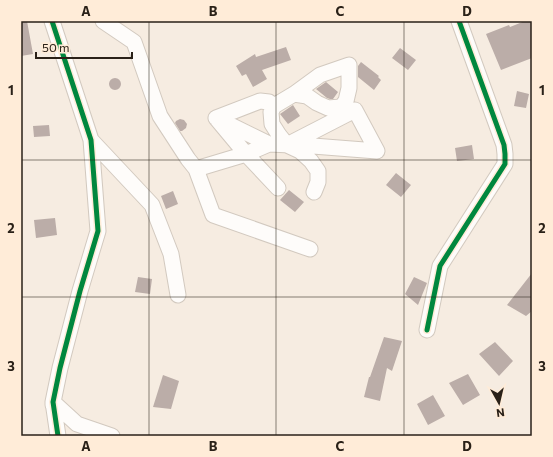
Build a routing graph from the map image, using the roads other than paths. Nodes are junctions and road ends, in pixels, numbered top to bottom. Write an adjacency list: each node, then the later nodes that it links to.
1 (52, 21): 7 (street)
2 (103, 21): 11 (street)
3 (459, 21): 16 (street)
4 (294, 94): 5 (street)
5 (274, 106): 6 (street); 9 (street)
6 (216, 118): 8 (street); 10 (street)
7 (91, 140): 15 (street); 17 (street)
8 (269, 144): 9 (street); 10 (street)
9 (287, 145): 9 (street); 13 (street)
10 (246, 154): 11 (street); 12 (street)
11 (196, 169): 14 (street)
12 (278, 188)
13 (314, 192)
14 (310, 249)
15 (178, 295)
16 (427, 330)
17 (53, 402): 18 (street); 19 (street); 20 (street)
18 (51, 436)
19 (58, 436)
20 (112, 436)

